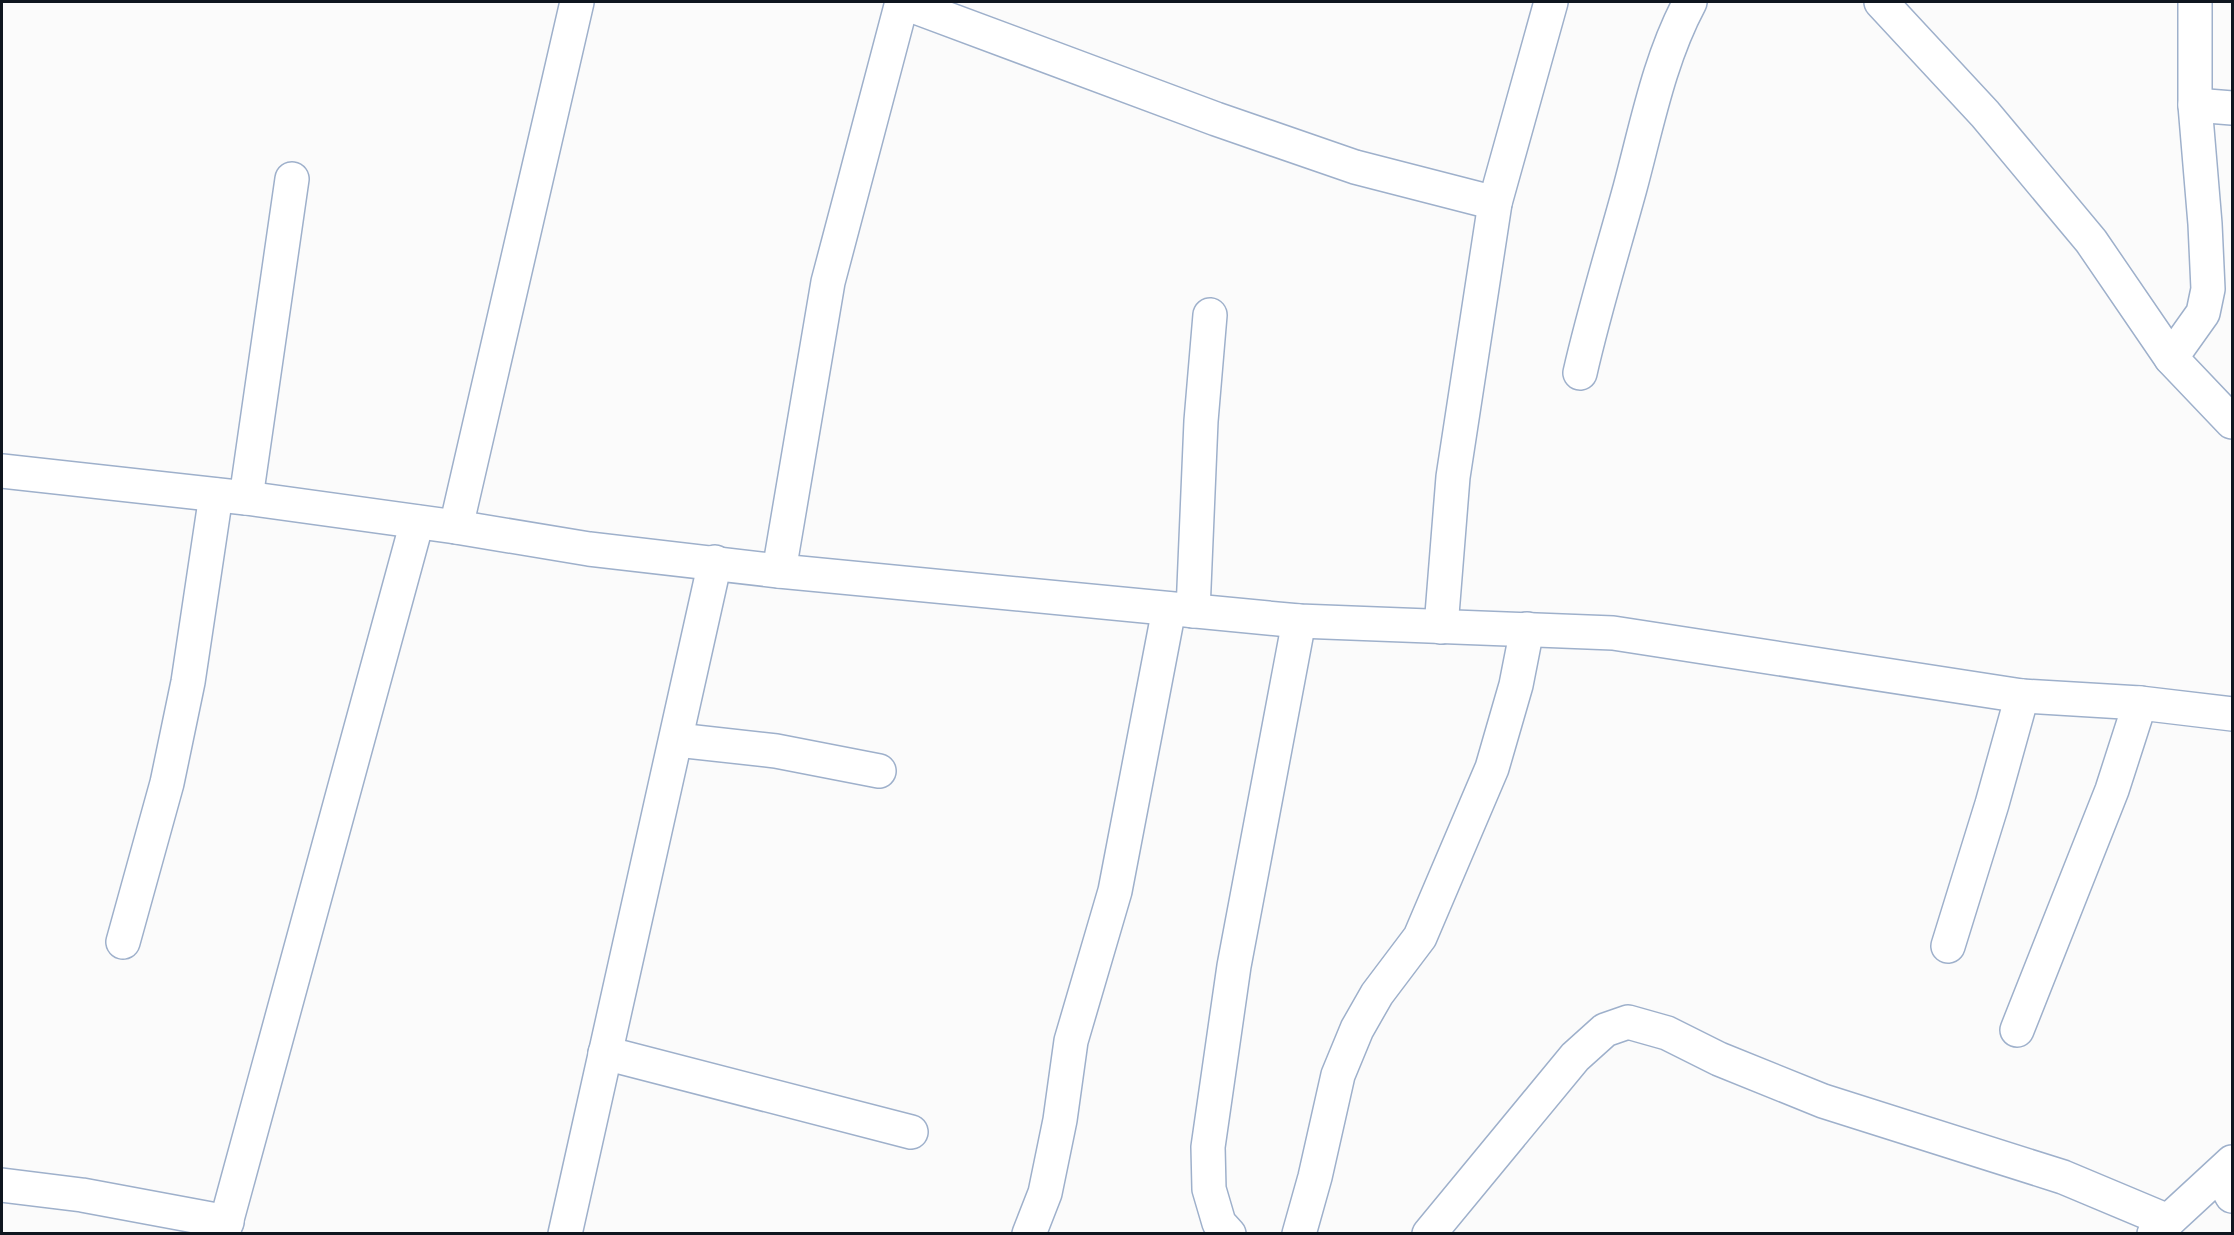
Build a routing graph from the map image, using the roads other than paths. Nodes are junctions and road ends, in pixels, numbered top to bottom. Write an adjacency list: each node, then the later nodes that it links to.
1 (577, 2): 18 (street)
2 (902, 2): 10 (street); 20 (street)
3 (1551, 2): 10 (street)
4 (1690, 2): 13 (street)
5 (1881, 2): 12 (street)
6 (2195, 2): 7 (street)
7 (2194, 105): 8 (street); 12 (street)
8 (2232, 108)
9 (292, 179): 16 (street)
10 (1495, 203): 23 (street)
11 (1210, 315): 21 (street)
12 (2170, 358): 14 (street)
13 (1580, 373)
14 (2232, 422)
15 (2, 471): 16 (street)
16 (231, 497): 17 (street); 30 (street)
17 (417, 522): 18 (street); 38 (street)
18 (456, 526): 19 (street)
19 (715, 562): 20 (street); 28 (street)
20 (778, 571): 21 (street)
21 (1181, 610): 22 (street); 40 (street)
22 (1299, 621): 23 (street); 41 (street)
23 (1441, 627): 24 (street)
24 (1527, 629): 25 (street); 42 (street)
25 (2022, 696): 26 (street); 31 (street)
26 (2140, 703): 27 (street); 32 (street)
27 (2232, 714)
28 (677, 740): 29 (street); 33 (street)
29 (879, 771)
30 (123, 942)
31 (1948, 946)
32 (2017, 1030)
33 (605, 1053): 34 (street); 39 (street)
34 (911, 1132)
35 (2228, 1178): 37 (street)
36 (2, 1185): 38 (street)
37 (2161, 1227): 43 (street)
38 (225, 1228)
39 (565, 1233)
40 (1029, 1233)
41 (1229, 1233)
42 (1299, 1233)
43 (1429, 1233)

